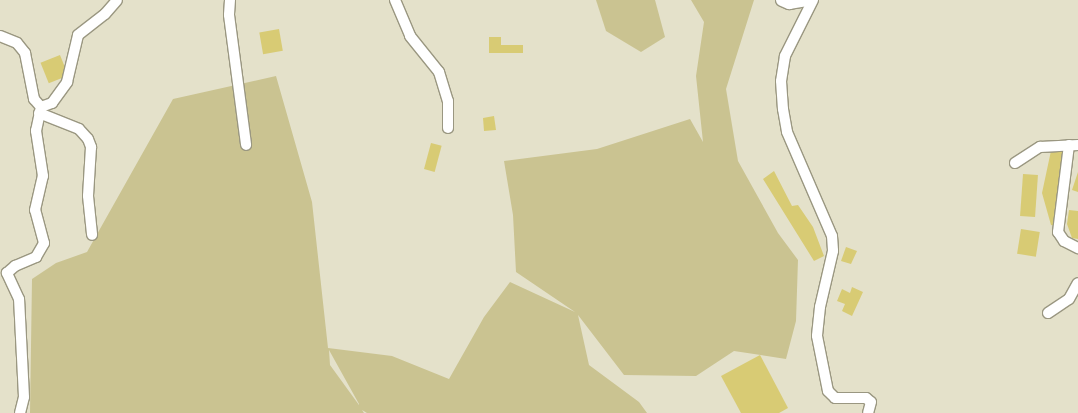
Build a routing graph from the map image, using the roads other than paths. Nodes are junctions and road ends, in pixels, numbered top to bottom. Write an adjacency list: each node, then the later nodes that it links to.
1 (117, 0): 8 (street)
2 (230, 0): 10 (street)
3 (395, 0): 9 (street)
4 (782, 0): 5 (main road)
5 (807, 0)
6 (812, 0): 18 (street)
7 (0, 36): 8 (street)
8 (40, 110): 13 (street); 17 (street)
9 (448, 128)
10 (246, 145)
11 (1073, 145): 12 (street); 14 (street)
12 (1015, 163)
13 (92, 235)
14 (1078, 248)
15 (1078, 283): 16 (street)
16 (1048, 313)
17 (20, 413)
18 (868, 413)

